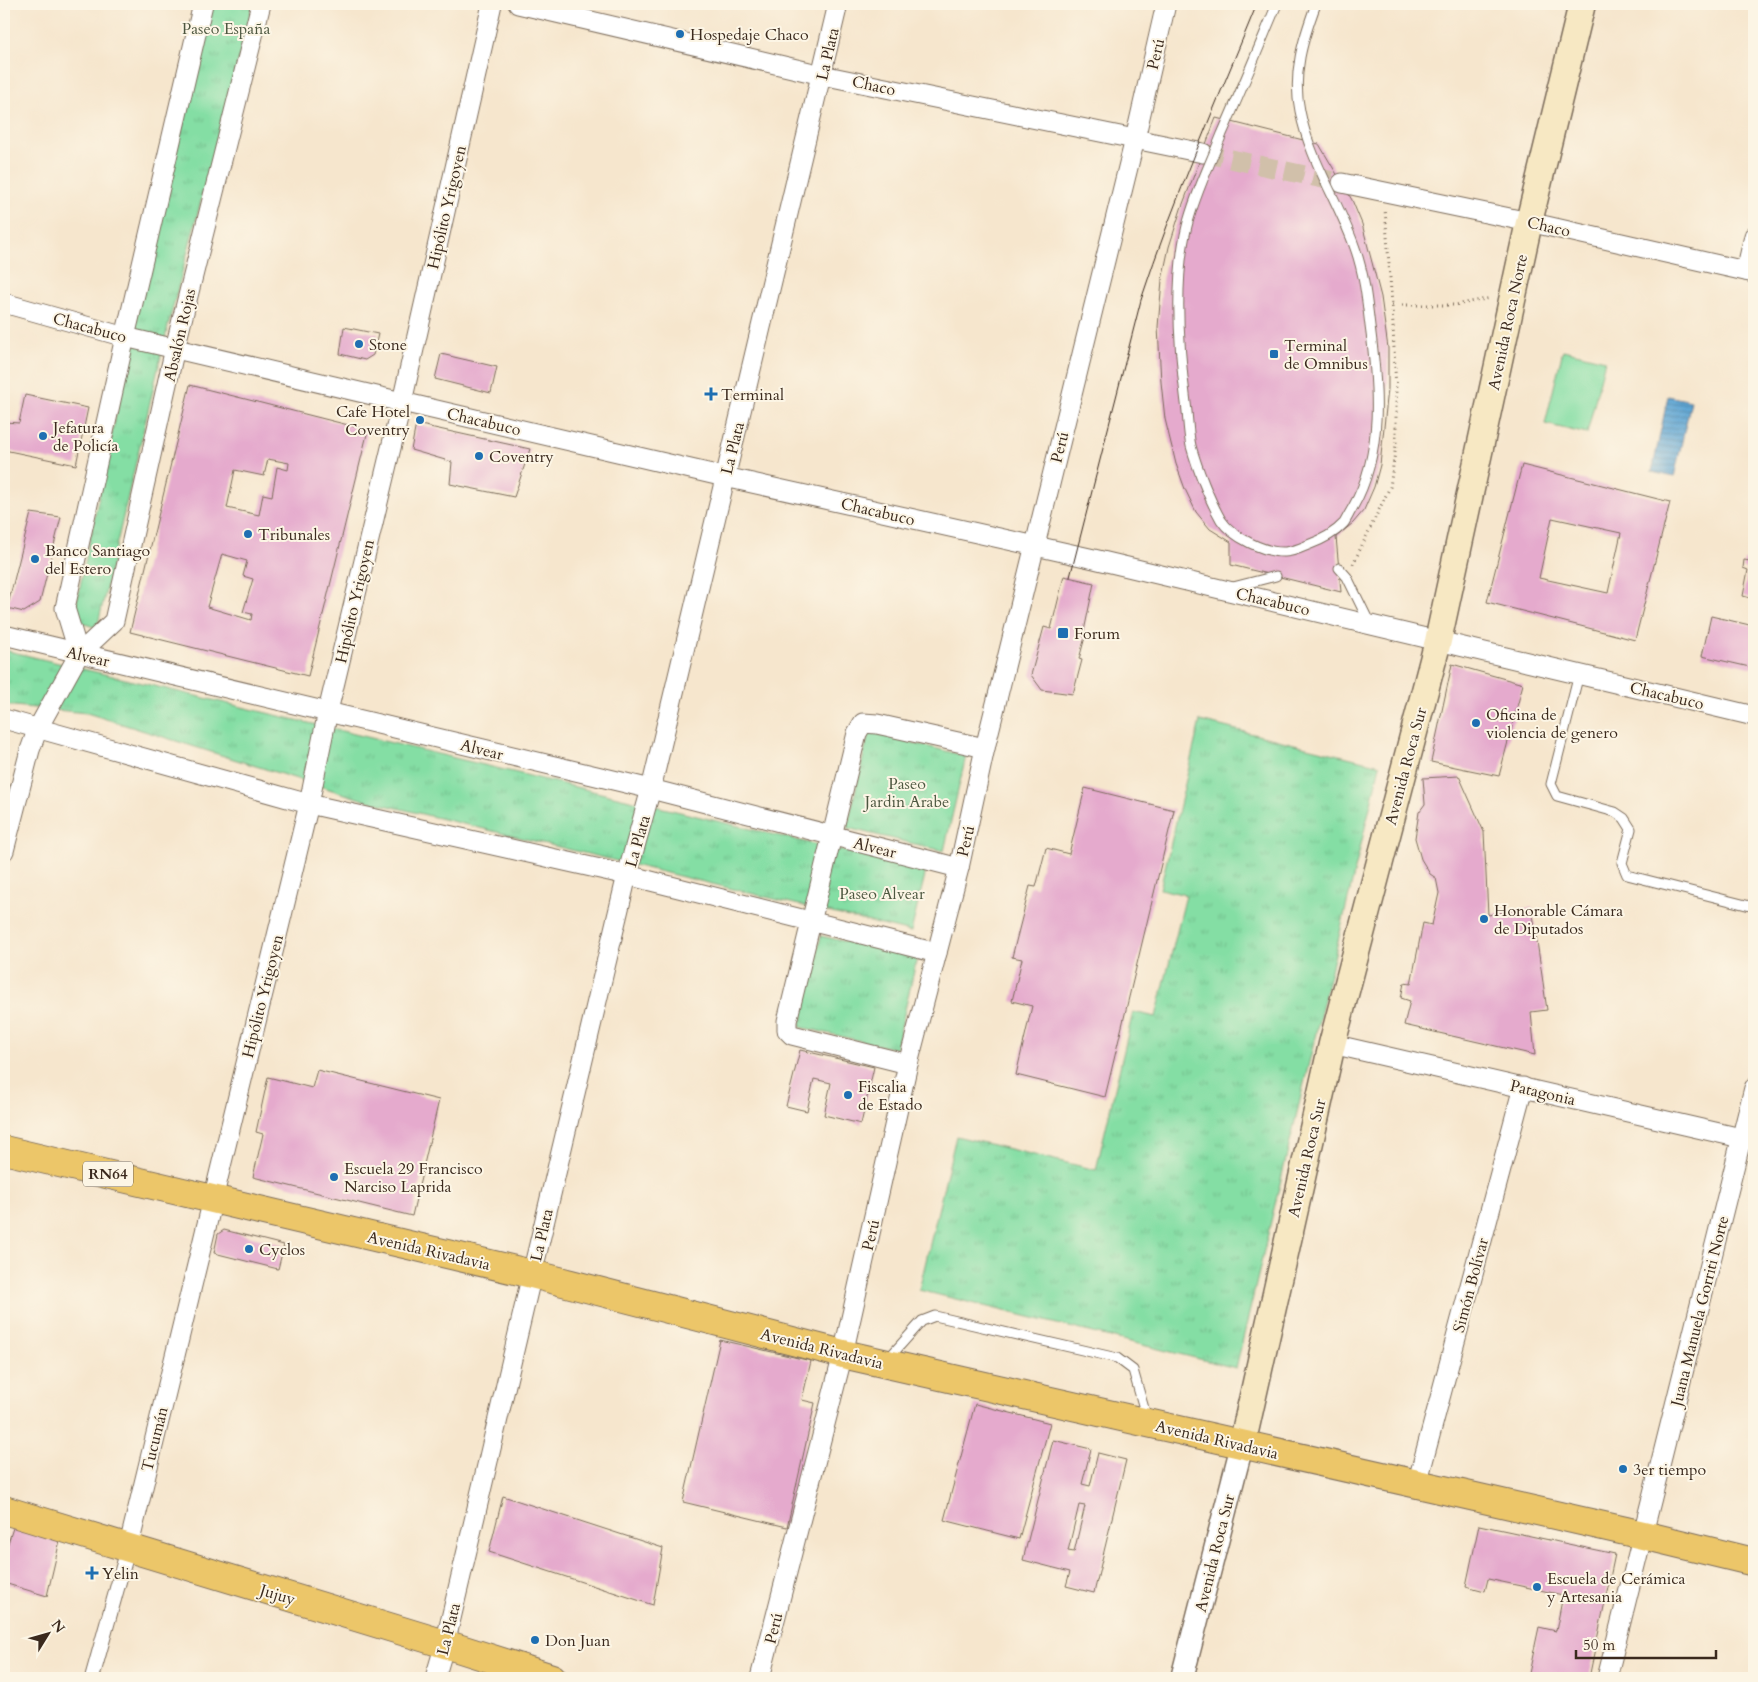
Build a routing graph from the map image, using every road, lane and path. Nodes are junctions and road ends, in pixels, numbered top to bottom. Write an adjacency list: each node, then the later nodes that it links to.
1 (203, 4): 20 (street)
2 (261, 4): 21 (street, Absalón Rojas)
3 (492, 4): 22 (street, Hipólito Yrigoyen)
4 (518, 4): 10 (street, Chaco)
5 (838, 4): 10 (street, La Plata)
6 (1166, 4): 11 (street, Perú)
7 (1278, 4): 8 (lane, bridge)
8 (1316, 4)
9 (1582, 4): 14 (main road, Avenida Roca Norte)
10 (822, 74): 11 (street, Chaco); 23 (street, La Plata)
11 (1135, 139): 12 (street, Chaco); 24 (street, Perú)
12 (1203, 153)
13 (1342, 183): 14 (street, Chaco)
14 (1529, 222): 16 (street, Chaco); 17 (main road, Avenida Roca Norte)
15 (1754, 236): 16 (street)
16 (1750, 272)
17 (1514, 292): 19 (path); 30 (main road, Avenida Roca Norte)
18 (4, 303): 20 (street, Chacabuco)
19 (1392, 305)
20 (125, 336): 21 (street, Chacabuco); 31 (street)
21 (175, 348): 22 (street, Chacabuco); 31 (street, Absalón Rojas)
22 (402, 402): 23 (street, Chacabuco); 33 (street, Hipólito Yrigoyen)
23 (725, 477): 24 (street, Chacabuco); 38 (street, La Plata)
24 (1034, 546): 27 (street, Chacabuco); 37 (street, Perú)
25 (1339, 568): 28 (lane)
26 (1276, 576): 27 (lane)
27 (1223, 590): 28 (street, Chacabuco)
28 (1370, 624): 30 (street, Chacabuco)
29 (4, 636): 31 (street, Alvear)
30 (1438, 641): 32 (street, Chacabuco); 47 (main road, Avenida Roca Sur)
31 (79, 654): 33 (street, Alvear); 36 (street, Absalón Rojas)
32 (1579, 674): 34 (street, Chacabuco); 44 (lane)
33 (328, 711): 38 (street, Alvear); 39 (street, Hipólito Yrigoyen)
34 (1754, 716)
35 (4, 719): 36 (street)
36 (38, 728): 39 (street); 41 (street, Absalón Rojas)
37 (985, 748): 40 (street); 42 (street, Perú)
38 (651, 790): 40 (street, Alvear); 43 (street, La Plata)
39 (309, 804): 43 (street); 53 (street, Hipólito Yrigoyen)
40 (833, 836): 42 (street, Alvear); 45 (street)
41 (4, 851)
42 (959, 868): 46 (street, Perú)
43 (627, 875): 45 (street); 54 (street, La Plata)
44 (1754, 907)
45 (812, 922): 46 (street); 48 (street)
46 (937, 953): 48 (street, Perú)
47 (1332, 1044): 49 (street, Patagonia); 58 (main road, Avenida Roca Sur)
48 (908, 1064): 55 (street, Perú)
49 (1523, 1087): 51 (street, Patagonia); 59 (street, Simón Bolívar)
50 (1754, 1088): 51 (street, Juana Manuela Gorriti Norte)
51 (1748, 1139): 61 (street, Juana Manuela Gorriti Norte)
52 (4, 1150): 53 (main road, Avenida Rivadavia / RN64)
53 (213, 1198): 54 (main road, Avenida Rivadavia); 62 (street, Tucumán)
54 (532, 1274): 55 (main road, Avenida Rivadavia); 64 (street, La Plata)
55 (843, 1354): 56 (main road, Avenida Rivadavia); 68 (street, Perú)
56 (884, 1363): 57 (main road, Avenida Rivadavia); 57 (lane)
57 (1149, 1424): 58 (main road, Avenida Rivadavia)
58 (1242, 1445): 59 (main road, Avenida Rivadavia); 69 (street, Avenida Roca Sur)
59 (1417, 1484): 61 (main road, Avenida Rivadavia)
60 (4, 1510): 62 (main road, Jujuy)
61 (1643, 1535): 63 (main road, Avenida Rivadavia); 70 (street, Juana Manuela Gorriti Norte)
62 (128, 1549): 64 (main road, Jujuy); 65 (street, Tucumán)
63 (1754, 1562)
64 (445, 1644): 66 (street, La Plata); 67 (main road, Jujuy)
65 (92, 1678)
66 (435, 1678)
67 (552, 1678)
68 (760, 1678)
69 (1182, 1678)
70 (1607, 1678)

